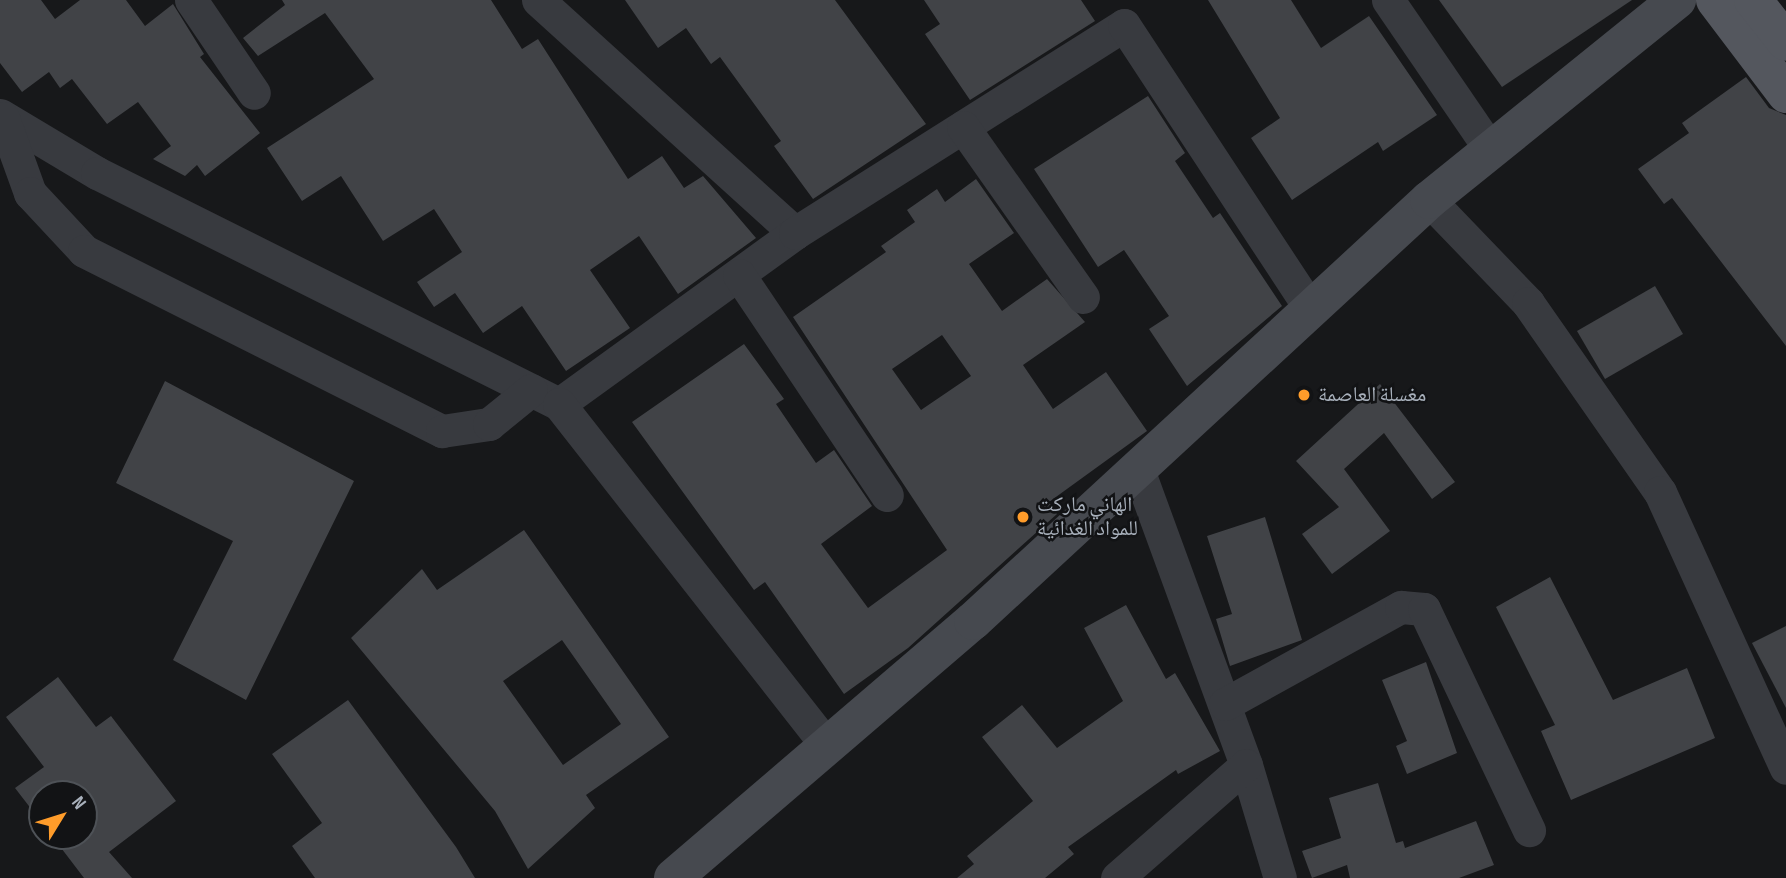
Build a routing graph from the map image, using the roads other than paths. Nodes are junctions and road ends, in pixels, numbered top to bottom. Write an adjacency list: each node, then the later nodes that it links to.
1 (191, 0): 9 (street)
2 (538, 0): 15 (street)
3 (1388, 0): 13 (street)
4 (1677, 0): 13 (street)
5 (1715, 0): 10 (main road)
6 (1753, 0): 8 (main road)
7 (1116, 13): 12 (street); 18 (street)
8 (1786, 42)
9 (254, 93)
10 (1786, 94)
11 (2, 117): 19 (street); 19 (street)
12 (963, 127): 15 (street); 17 (street)
13 (1490, 149): 14 (street)
14 (1429, 200): 18 (street); 25 (street)
15 (795, 233): 16 (street)
16 (739, 275): 19 (street); 21 (street)
17 (1083, 297)
18 (1309, 307): 20 (street)
19 (545, 397): 23 (street)
20 (1137, 467): 22 (street); 23 (street)
21 (887, 495)
22 (1225, 704): 24 (street); 26 (street)
23 (827, 746): 27 (street)
24 (1246, 765): 28 (street); 29 (street)
25 (1786, 768)
26 (1529, 830)
27 (673, 878)
28 (1117, 878)
29 (1280, 878)

